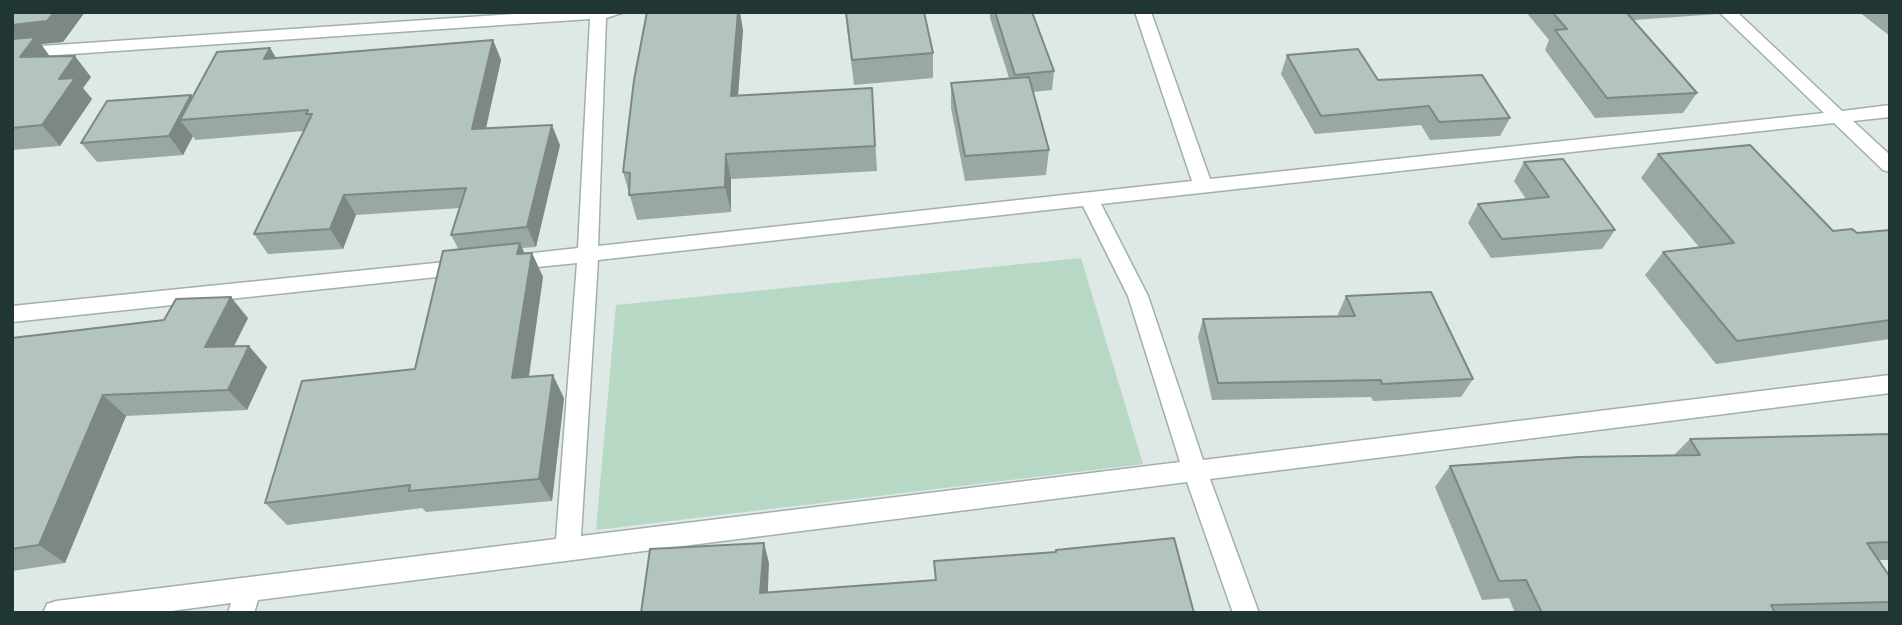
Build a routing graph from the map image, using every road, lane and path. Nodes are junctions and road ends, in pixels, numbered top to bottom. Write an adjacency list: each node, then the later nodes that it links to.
1 (1143, 12): 9 (street)
2 (1727, 12): 7 (street)
3 (608, 13): 4 (street); 11 (street)
4 (440, 18): 5 (street)
5 (12, 53)
6 (1890, 111): 7 (street)
7 (1836, 117): 8 (street); 9 (street)
8 (1890, 166)
9 (1203, 186): 10 (street)
10 (1088, 197): 11 (street); 14 (street)
11 (588, 254): 12 (street); 15 (street)
12 (12, 314)
13 (1890, 384): 14 (street)
14 (1195, 472): 15 (street); 18 (street)
15 (568, 549): 16 (street)
16 (244, 601): 17 (street)
17 (56, 613)
18 (1246, 613)

